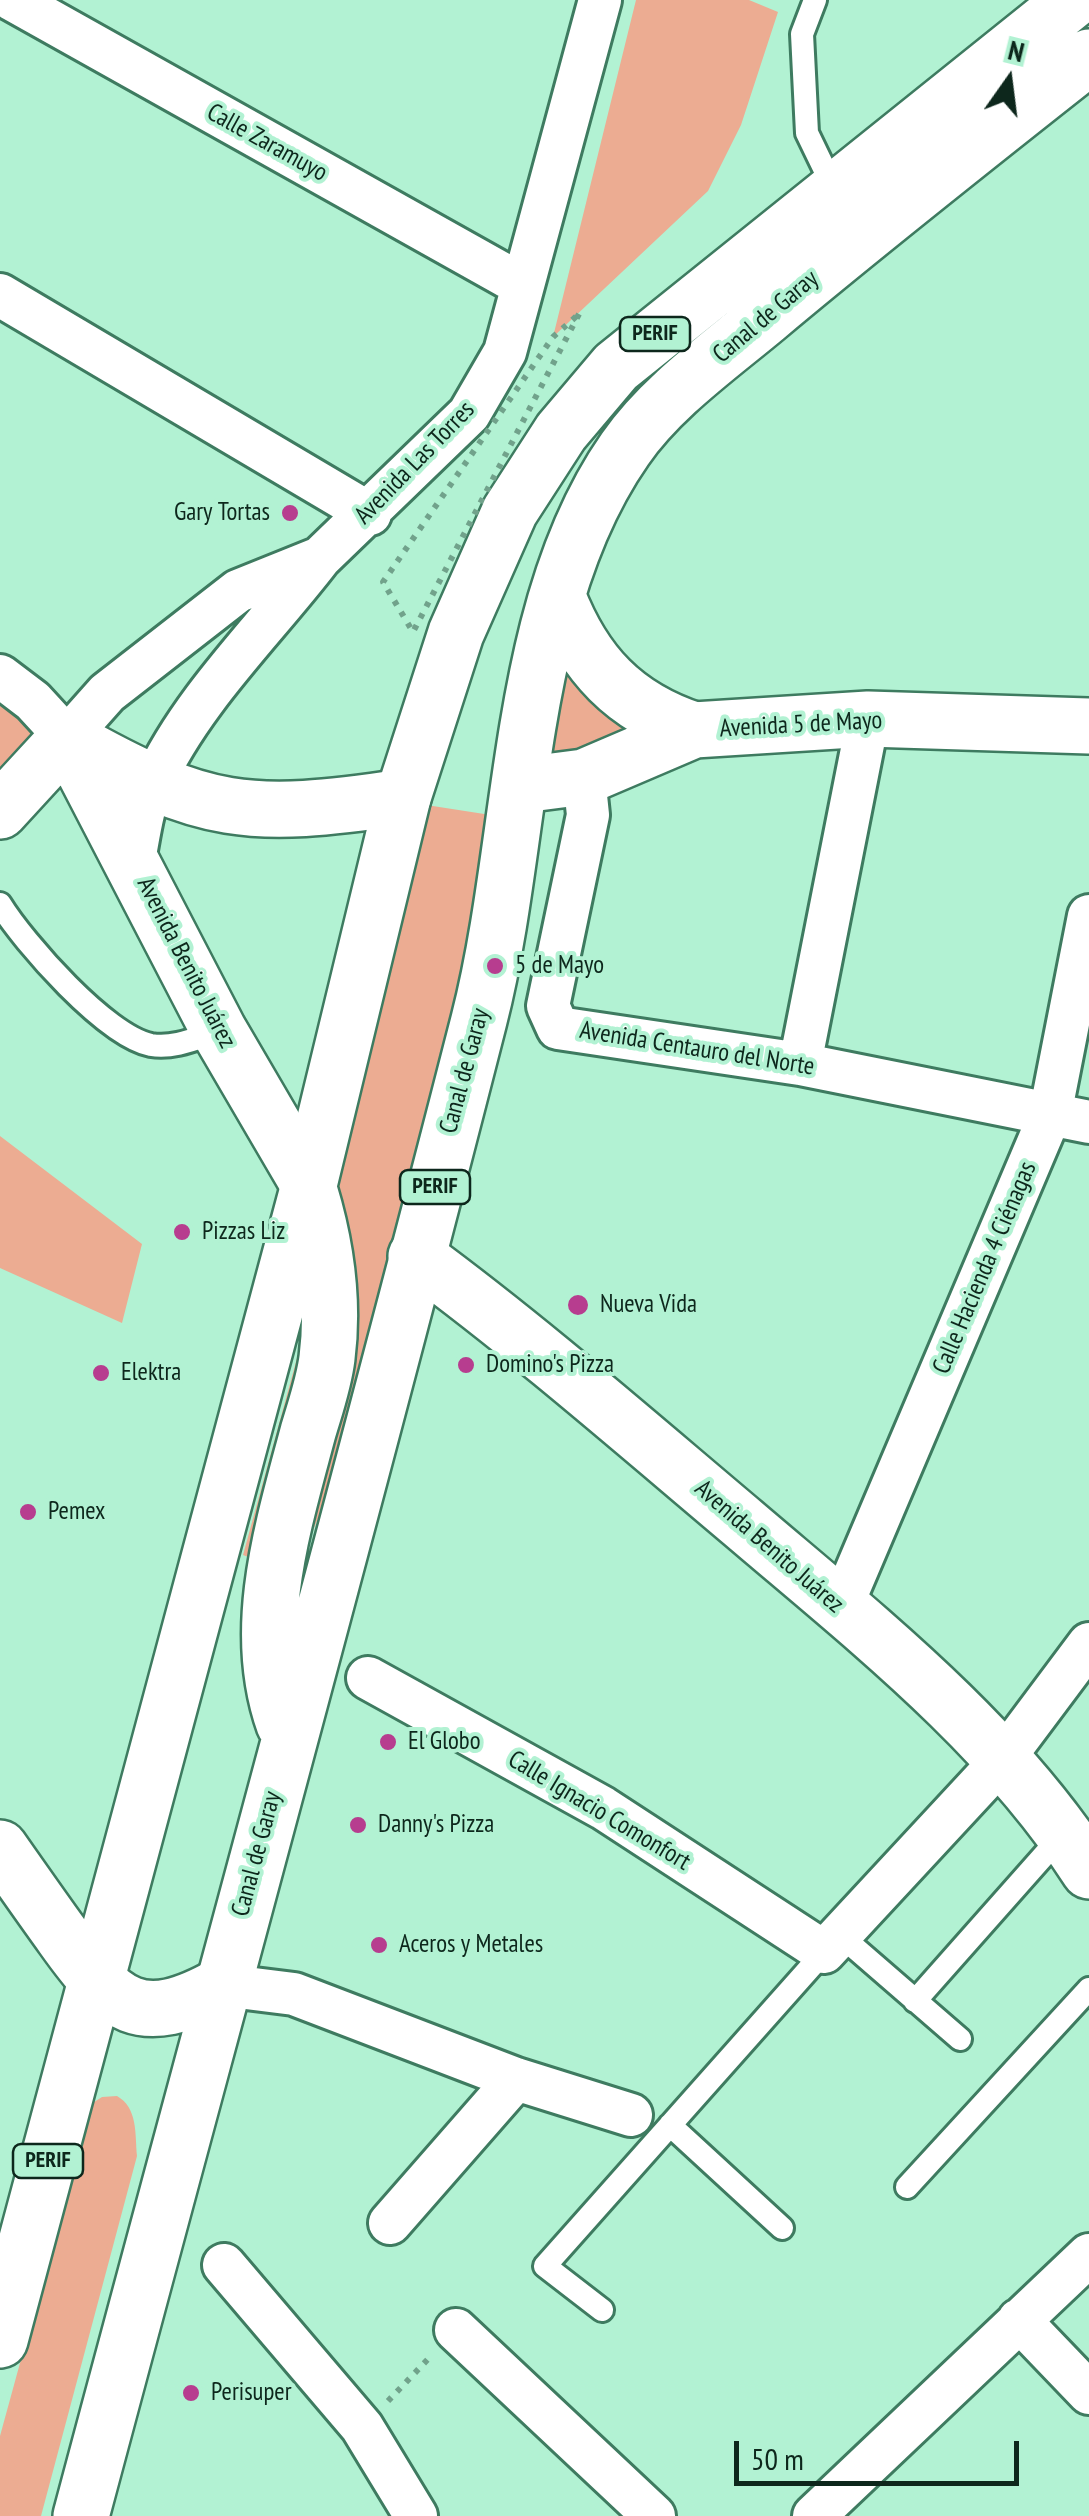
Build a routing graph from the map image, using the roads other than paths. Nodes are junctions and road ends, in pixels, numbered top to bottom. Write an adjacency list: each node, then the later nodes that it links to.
1 (13, 0): 7 (street, Calle Zaramuyo)
2 (600, 0): 7 (street, Avenida Las Torres)
3 (815, 0): 6 (lane)
4 (1074, 0): 6 (main road, PERIF)
5 (1089, 57): 11 (main road, Canal de Garay / PERIF)
6 (835, 191): 20 (main road, PERIF)
7 (522, 286): 9 (street, Avenida Las Torres)
8 (0, 295): 9 (street)
9 (370, 514): 10 (street, Avenida Las Torres)
10 (320, 558): 16 (street, Avenida Las Torres); 18 (street)
11 (558, 597): 15 (main road); 19 (main road, Canal de Garay / PERIF)
12 (0, 676): 16 (street)
13 (868, 720): 14 (main road, Avenida 5 de Mayo); 15 (main road, Avenida 5 de Mayo); 26 (street)
14 (1089, 726)
15 (694, 730): 17 (main road, Avenida 5 de Mayo)
16 (67, 738): 18 (main road); 21 (main road); 22 (main road, Avenida Benito Juárez)
17 (584, 777): 19 (main road, Avenida 5 de Mayo); 26 (street, Avenida Centauro del Norte)
18 (153, 784): 20 (main road); 22 (street)
19 (522, 785): 29 (main road, Canal de Garay / PERIF)
20 (403, 797): 28 (main road, PERIF)
21 (0, 811)
22 (134, 860): 25 (main road, Avenida Benito Juárez)
23 (0, 904): 25 (lane)
24 (1089, 916): 27 (street, Calle Hacienda 4 Ciénagas)
25 (219, 1031): 28 (main road, Avenida Benito Juárez)
26 (800, 1064): 27 (street, Avenida Centauro del Norte)
27 (1070, 1118): 30 (street, Calle Hacienda 4 Ciénagas)
28 (308, 1185): 33 (main road); 38 (main road, PERIF)
29 (416, 1256): 30 (main road, Avenida Benito Juárez); 33 (main road, Canal de Garay / PERIF)
30 (841, 1608): 34 (main road, Avenida Benito Juárez)
31 (1089, 1644): 34 (street)
32 (368, 1678): 37 (street, Calle Ignacio Comonfort)
33 (288, 1737): 39 (main road, Canal de Garay / PERIF)
34 (1004, 1759): 36 (main road, Avenida Benito Juárez); 37 (street)
35 (0, 1848): 38 (main road)
36 (1076, 1852): 41 (lane)
37 (832, 1944): 41 (lane); 44 (lane)
38 (96, 1983): 39 (main road); 53 (main road, PERIF)
39 (222, 1985): 43 (street); 55 (main road, Canal de Garay / PERIF)
40 (1089, 1989): 45 (lane)
41 (915, 2001): 42 (lane)
42 (960, 2039)
43 (516, 2079): 44 (street); 46 (street)
44 (651, 2120): 47 (lane); 50 (lane)
45 (907, 2187)
46 (390, 2223)
47 (782, 2228)
48 (1089, 2255): 51 (street)
49 (224, 2266): 56 (street)
50 (602, 2310)
51 (1018, 2320): 54 (street); 58 (street)
52 (456, 2330): 57 (street)
53 (0, 2340)
54 (1089, 2393)
55 (81, 2516)
56 (416, 2516)
57 (654, 2516)
58 (814, 2516)

